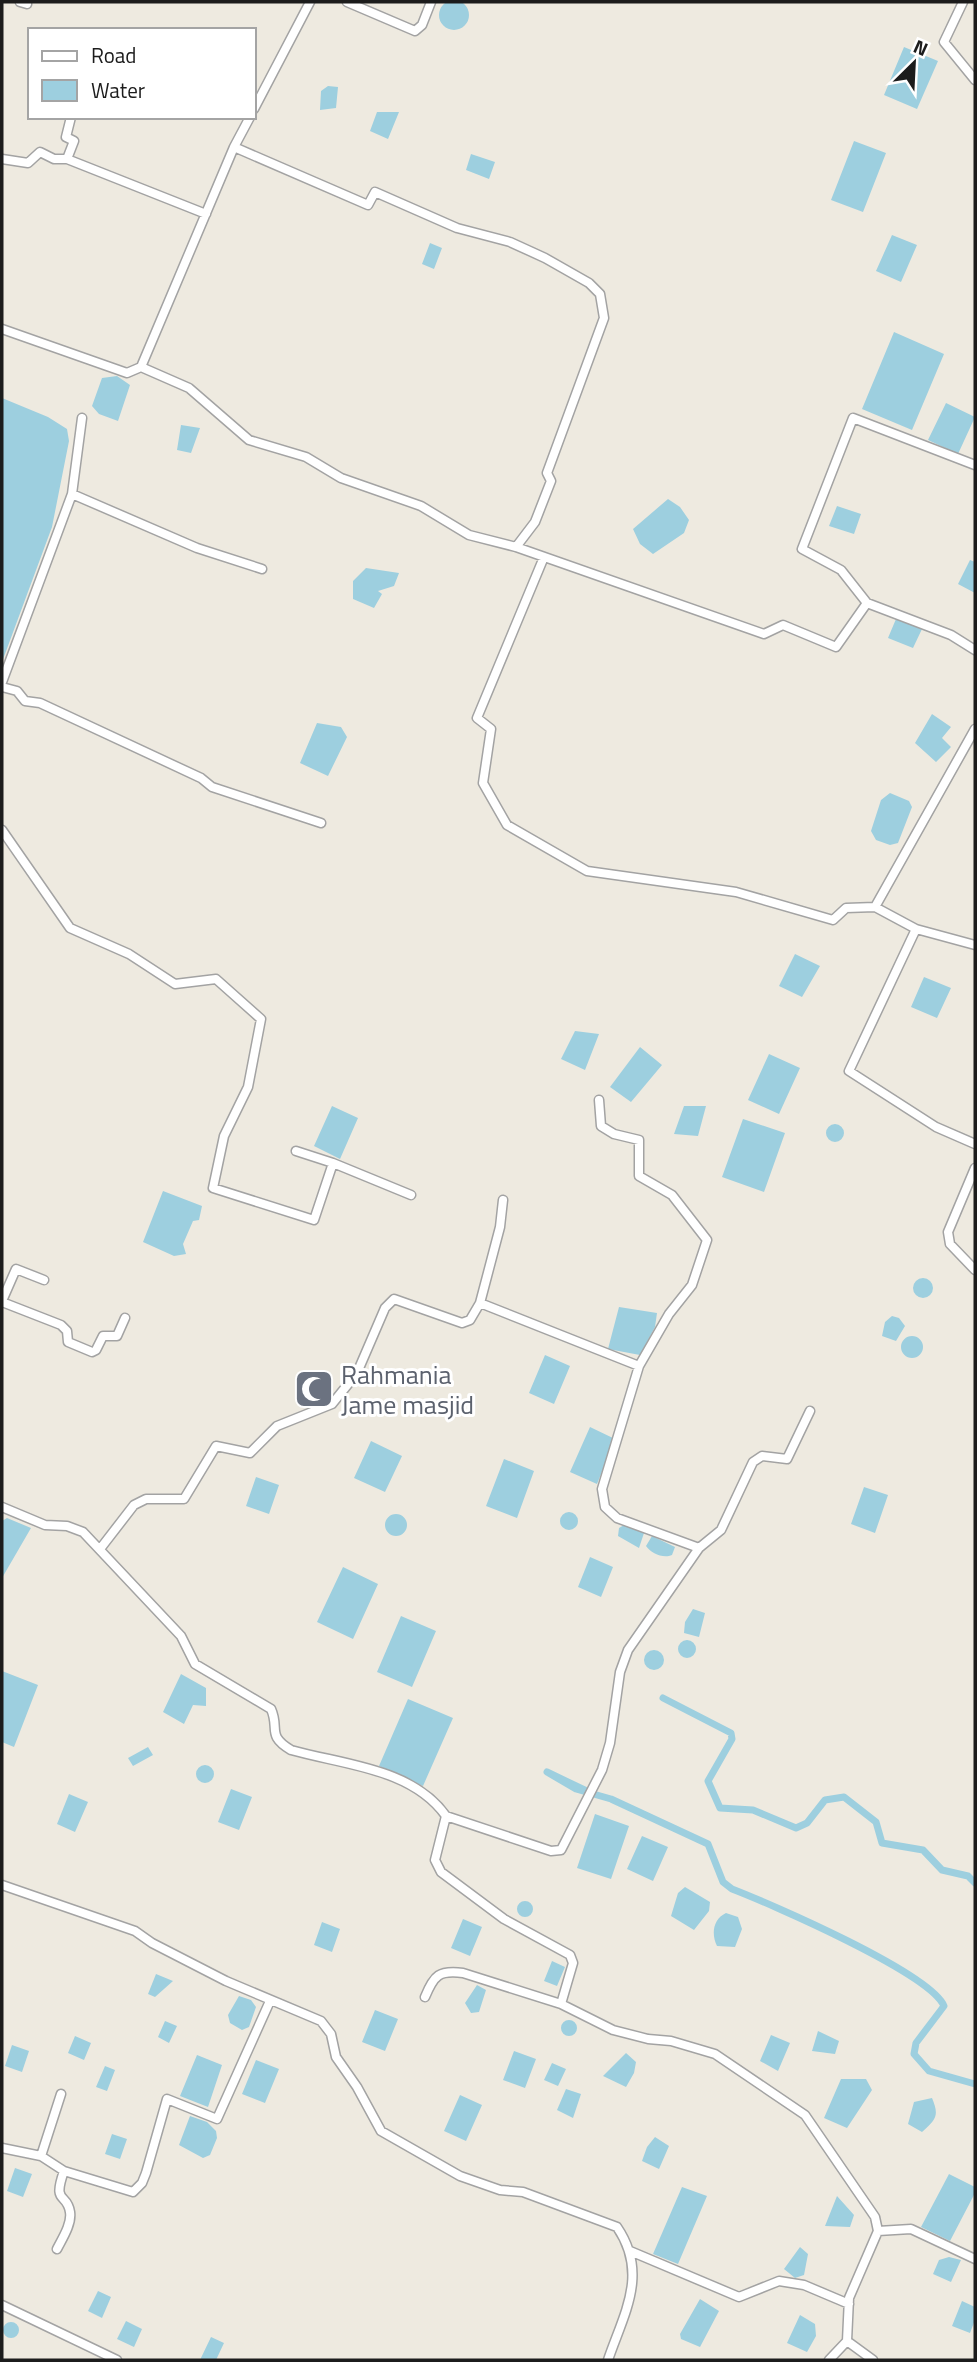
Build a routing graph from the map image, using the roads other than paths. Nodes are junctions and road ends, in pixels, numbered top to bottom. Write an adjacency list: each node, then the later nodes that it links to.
1 (310, 2): 6 (street)
2 (347, 2): 3 (street)
3 (431, 2)
4 (963, 2): 5 (street)
5 (975, 80)
6 (256, 105)
7 (70, 119): 11 (street)
8 (249, 119): 9 (street)
9 (234, 147): 12 (street); 18 (street)
10 (2, 159): 11 (street)
11 (67, 159): 12 (street)
12 (206, 214): 14 (street)
13 (2, 328): 14 (street)
14 (141, 367): 18 (street)
15 (82, 418): 17 (street)
16 (975, 466): 21 (street)
17 (72, 494): 20 (street); 23 (street)
18 (516, 547): 19 (street)
19 (544, 557): 21 (street); 27 (street)
20 (262, 569)
21 (867, 603): 22 (street)
22 (975, 650)
23 (2, 684): 25 (street)
24 (975, 729): 27 (street)
25 (321, 823)
26 (2, 830): 33 (street)
27 (875, 907): 28 (street)
28 (916, 929): 29 (street); 31 (street)
29 (975, 945)
30 (599, 1100): 42 (street)
31 (975, 1144)
32 (296, 1151): 33 (street)
33 (333, 1163): 35 (street)
34 (975, 1168): 37 (street)
35 (411, 1195)
36 (503, 1200): 40 (street)
37 (975, 1270)
38 (44, 1280): 39 (street)
39 (2, 1301): 41 (street)
40 (480, 1303): 42 (street); 46 (street)
41 (125, 1318)
42 (639, 1366): 45 (street)
43 (810, 1411): 45 (street)
44 (2, 1507): 46 (street)
45 (699, 1548): 47 (street)
46 (100, 1549): 47 (street)
47 (446, 1816): 51 (street)
48 (2, 1885): 50 (street)
49 (425, 1997): 51 (street)
50 (270, 2001): 55 (street); 58 (street)
51 (561, 2004): 56 (street)
52 (61, 2094): 54 (street)
53 (2, 2148): 54 (street)
54 (41, 2156): 55 (street)
55 (64, 2171): 57 (street)
56 (878, 2231): 59 (street); 60 (street)
57 (57, 2249)
58 (630, 2250): 60 (street); 64 (street)
59 (975, 2259)
60 (849, 2304): 62 (street)
61 (2, 2305): 63 (street)
62 (847, 2341): 65 (street); 66 (street)
63 (117, 2360)
64 (608, 2360)
65 (829, 2360)
66 (873, 2360)

